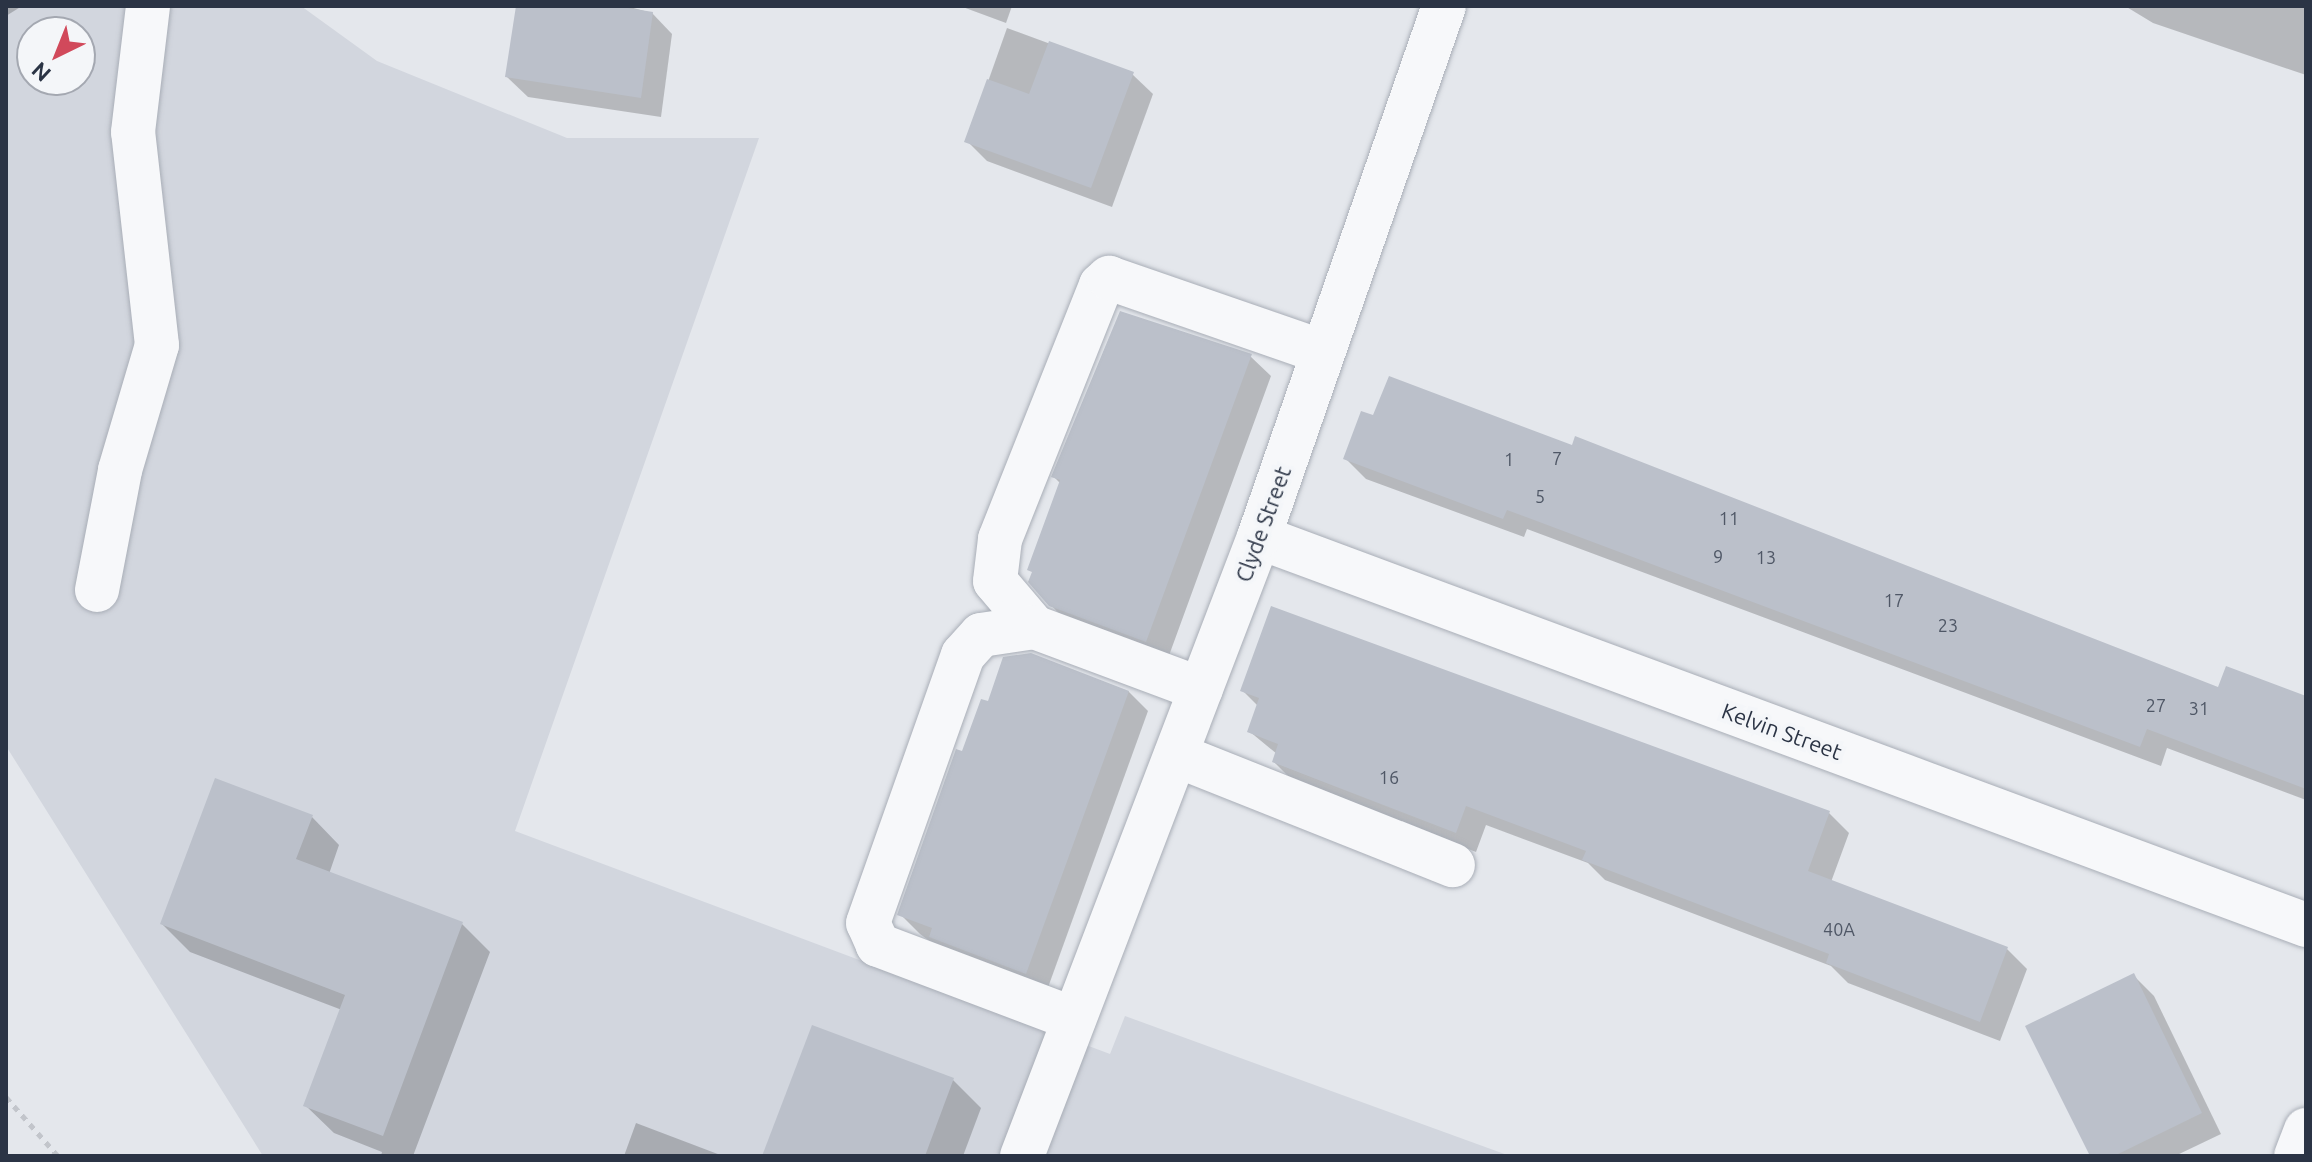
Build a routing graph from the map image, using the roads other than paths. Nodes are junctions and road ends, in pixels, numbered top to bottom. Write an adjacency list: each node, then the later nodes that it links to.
1 (148, 6): 5 (street)
2 (1444, 6): 3 (street, Clyde Street)
3 (1323, 352): 4 (street, Clyde Street); 6 (street)
4 (1259, 537): 7 (street, Clyde Street); 10 (street, Kelvin Street)
5 (97, 590)
6 (1034, 627): 7 (street); 11 (street)
7 (1201, 689): 8 (street, Clyde Street)
8 (1176, 755): 9 (street); 11 (street, Clyde Street)
9 (1453, 865)
10 (2306, 925)
11 (1071, 1028): 13 (street, Clyde Street)
12 (2306, 1130): 14 (street)
13 (1022, 1156)
14 (2296, 1156)

